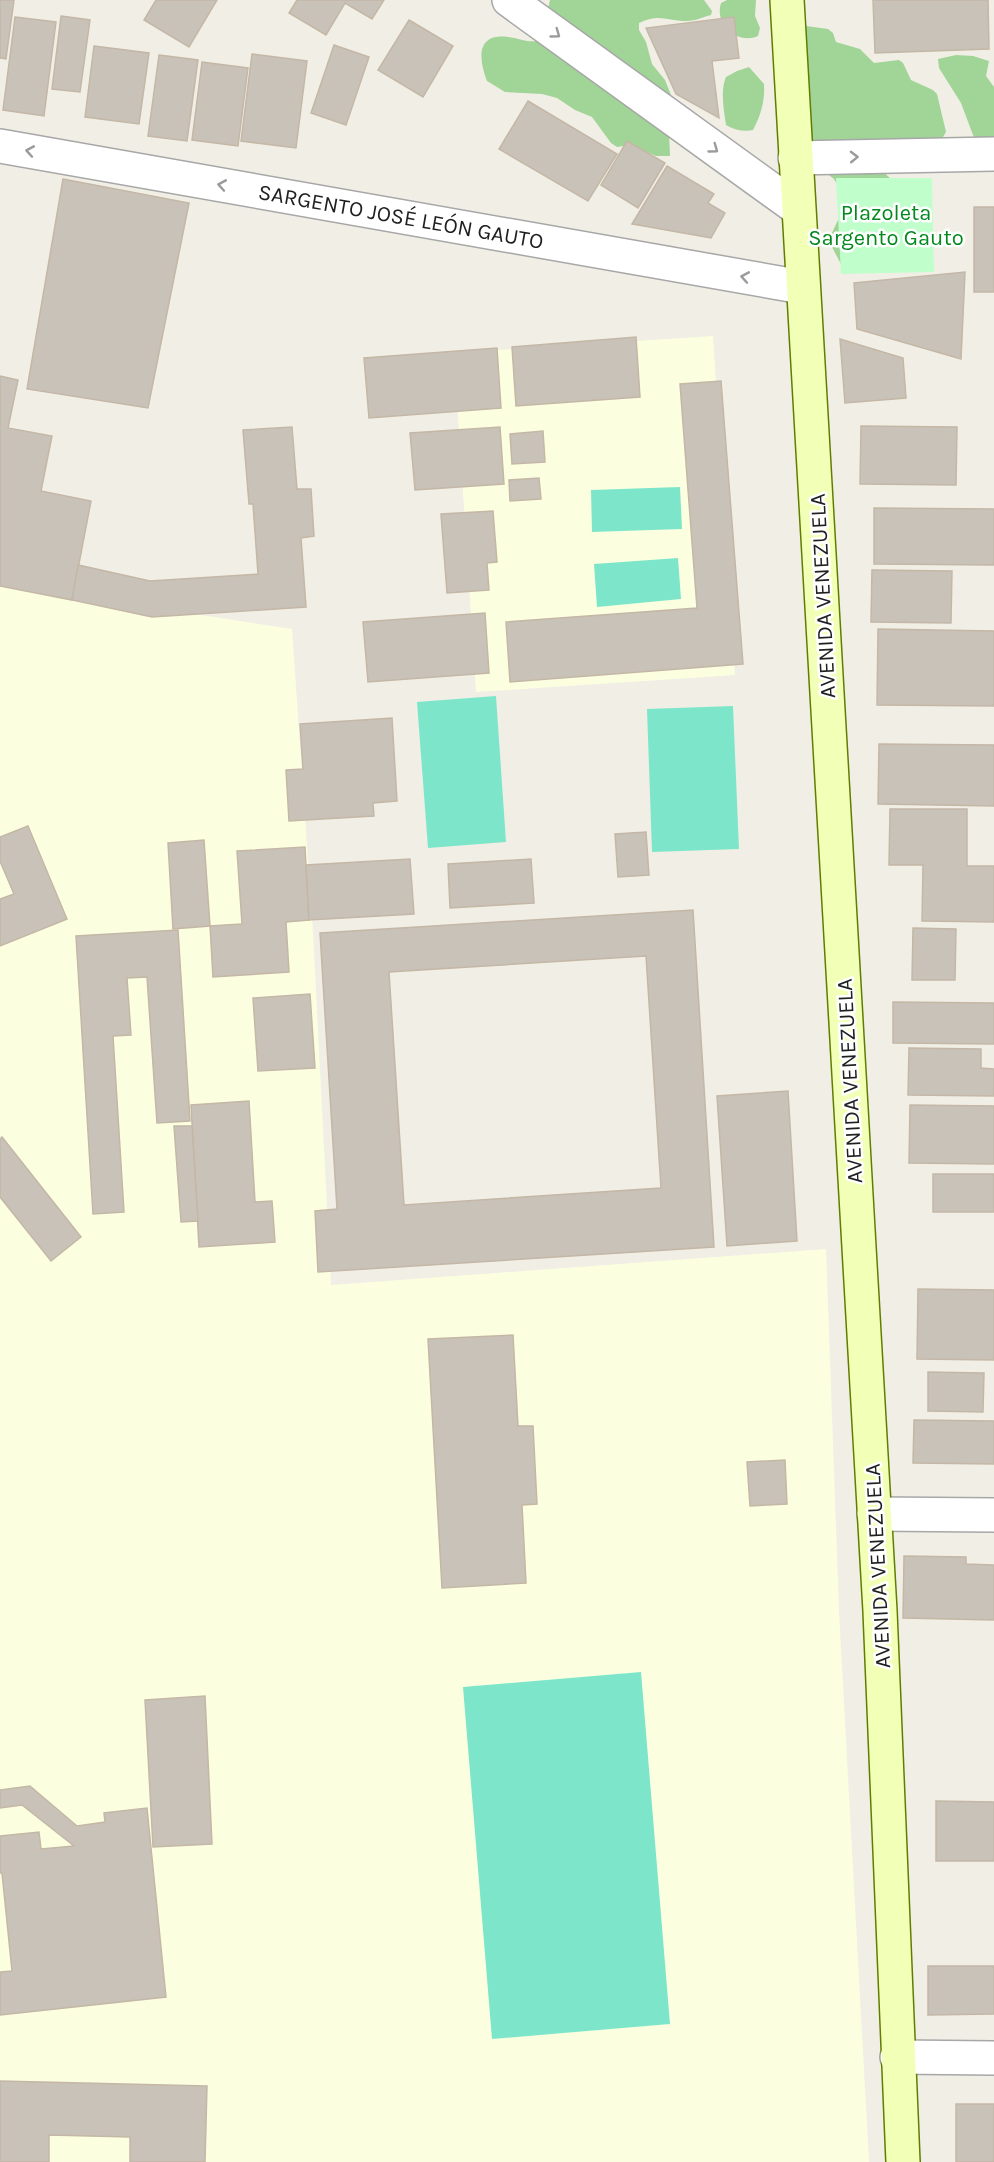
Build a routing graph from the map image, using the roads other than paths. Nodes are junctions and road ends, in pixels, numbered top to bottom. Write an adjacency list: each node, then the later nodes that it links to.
1 (509, 0): 6 (street, one-way to 6)
2 (787, 0): 5 (main road, AVENIDA VENEZUELA)
3 (0, 146): 7 (street, SARGENTO JOSÉ LEÓN GAUTO, one-way to 3)
4 (994, 154): 5 (street, one-way to 4)
5 (795, 158): 6 (main road, AVENIDA VENEZUELA)
6 (798, 209): 7 (main road, AVENIDA VENEZUELA)
7 (802, 287): 8 (main road, AVENIDA VENEZUELA)
8 (874, 1514): 9 (street); 10 (main road, AVENIDA VENEZUELA)
9 (994, 1515)
10 (897, 2056): 11 (street); 12 (main road, AVENIDA VENEZUELA)
11 (994, 2058)
12 (903, 2162)

